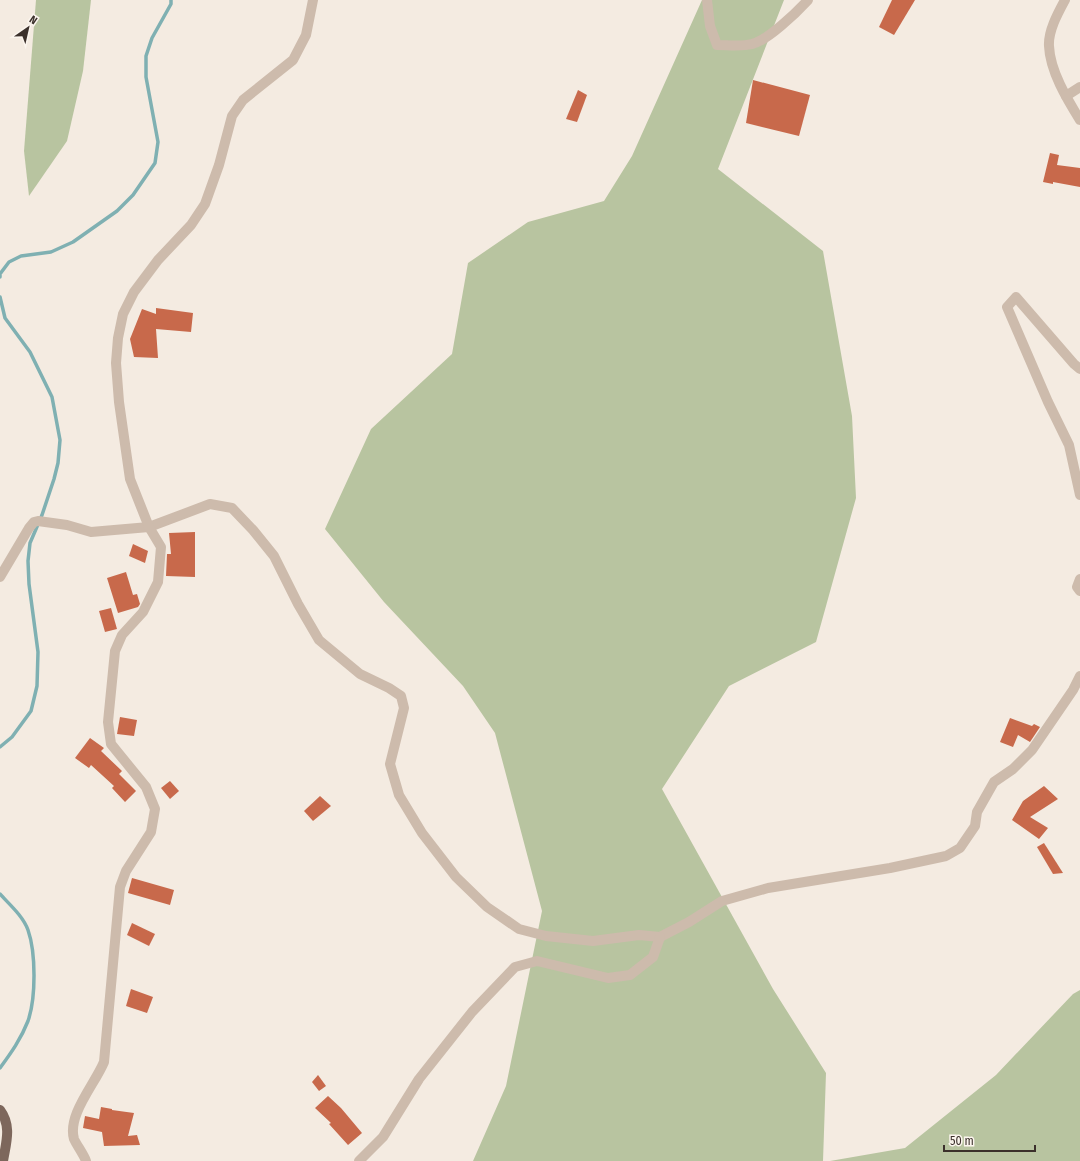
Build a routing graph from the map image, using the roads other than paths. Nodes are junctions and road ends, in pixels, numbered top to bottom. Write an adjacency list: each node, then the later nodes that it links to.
1 (313, 0): 10 (street)
2 (707, 0): 3 (street)
3 (808, 0)
4 (1065, 0): 6 (street)
5 (1080, 87): 6 (street)
6 (1066, 96): 7 (street)
7 (1080, 120)
8 (1080, 369): 9 (street)
9 (1080, 495)
10 (149, 527): 11 (street); 15 (street); 18 (street)
11 (0, 577)
12 (1080, 579): 13 (street)
13 (1080, 591)
14 (1080, 676): 15 (street)
15 (660, 937): 19 (street)
16 (0, 1110): 17 (main road)
17 (3, 1161)
18 (86, 1161)
19 (359, 1161)

